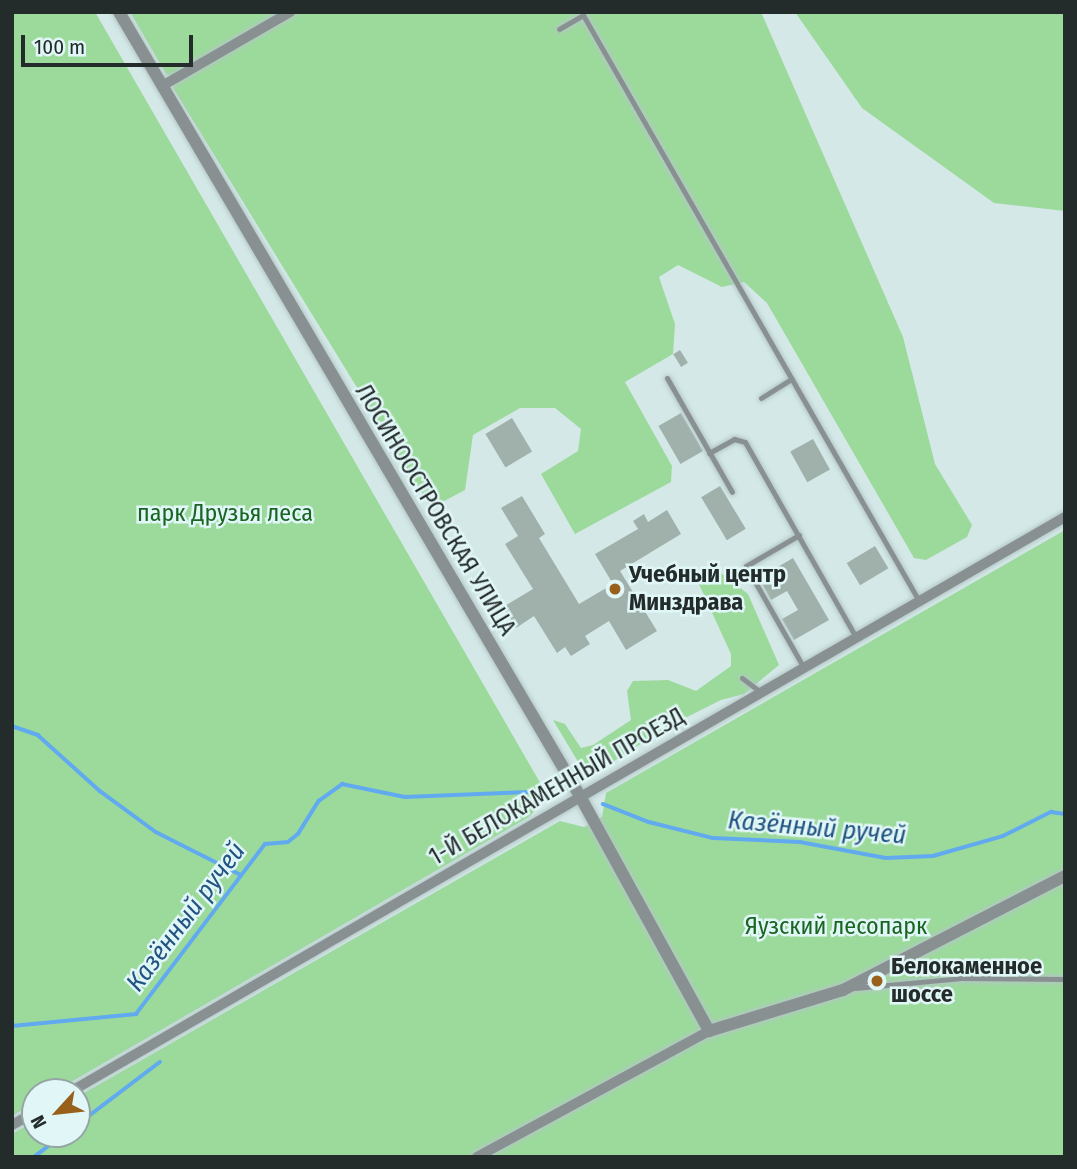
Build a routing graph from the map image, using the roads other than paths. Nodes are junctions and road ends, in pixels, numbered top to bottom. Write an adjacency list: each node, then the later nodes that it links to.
1 (119, 12): 4 (street, ЛОСИНООСТРОВСКАЯ УЛИЦА)
2 (290, 12): 4 (street)
3 (559, 29): 6 (lane)
4 (162, 86): 17 (street, ЛОСИНООСТРОВСКАЯ УЛИЦА)
5 (667, 378): 8 (lane)
6 (792, 379): 7 (lane); 12 (lane)
7 (761, 398)
8 (709, 453): 9 (lane); 11 (lane)
9 (732, 492)
10 (1065, 517): 12 (street, 1-Й БЕЛОКАМЕННЫЙ ПРОЕЗД)
11 (799, 535): 13 (lane); 14 (lane)
12 (919, 601): 13 (street, 1-Й БЕЛОКАМЕННЫЙ ПРОЕЗД)
13 (856, 638): 14 (street, 1-Й БЕЛОКАМЕННЫЙ ПРОЕЗД)
14 (804, 668): 16 (street, 1-Й БЕЛОКАМЕННЫЙ ПРОЕЗД)
15 (742, 678): 16 (lane)
16 (762, 693): 17 (street, 1-Й БЕЛОКАМЕННЫЙ ПРОЕЗД)
17 (581, 798): 21 (street, ЛОСИНООСТРОВСКАЯ УЛИЦА); 22 (street, 1-Й БЕЛОКАМЕННЫЙ ПРОЕЗД)
18 (1065, 876): 20 (street)
19 (1065, 979): 20 (lane)
20 (843, 990): 21 (street)
21 (709, 1031): 23 (street)
22 (91, 1080)
23 (477, 1157)

